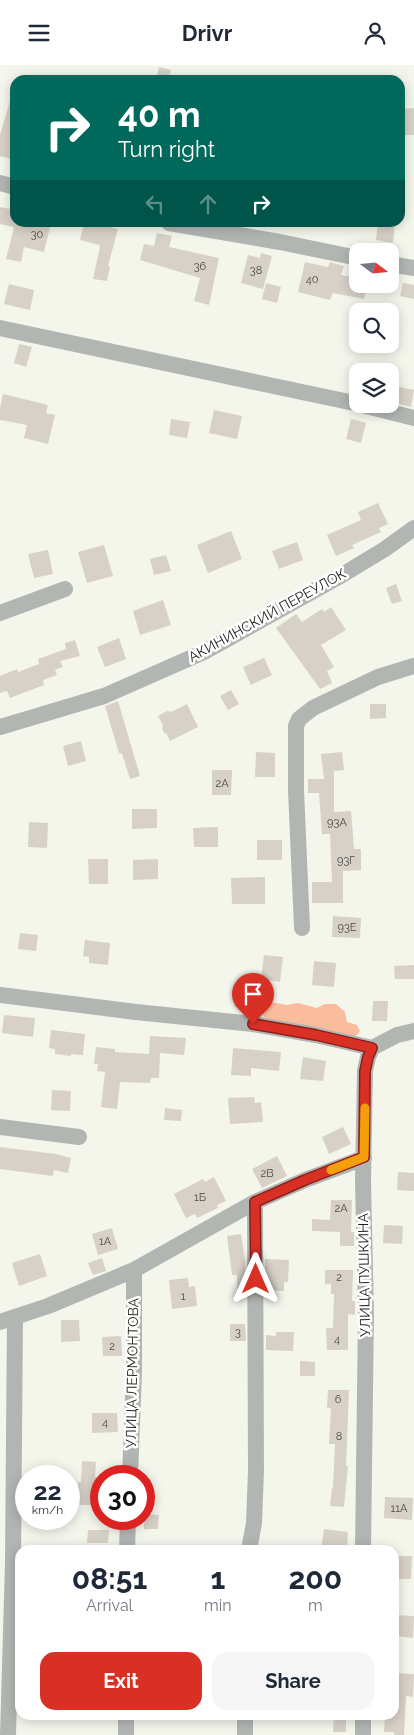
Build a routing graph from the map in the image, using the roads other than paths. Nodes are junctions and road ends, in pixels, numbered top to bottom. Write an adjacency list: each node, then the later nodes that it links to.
1 (192, 227): 2 (street)
2 (349, 256)
3 (399, 266): 4 (street)
4 (414, 268)
5 (0, 328): 6 (street)
6 (414, 418)
7 (414, 528): 11 (street, АКИНИНСКИЙ ПЕРЕУЛОК)
8 (66, 589): 9 (street)
9 (0, 613)
10 (414, 666): 12 (street)
11 (0, 727)
12 (302, 928)
13 (0, 995): 15 (street)
14 (414, 1031): 15 (street)
15 (372, 1048): 18 (street, УЛИЦА ПУШКИНА)
16 (0, 1127): 17 (street)
17 (78, 1137)
18 (364, 1157): 19 (street); 26 (street, УЛИЦА ПУШКИНА)
19 (255, 1202): 20 (street); 25 (street)
20 (134, 1271): 21 (street); 22 (street, УЛИЦА ЛЕРМОНТОВА)
21 (8, 1320): 30 (street)
22 (130, 1465)
23 (128, 1530): 24 (street)
24 (127, 1545)
25 (250, 1545)
26 (363, 1545)
27 (126, 1720): 31 (street)
28 (245, 1720): 32 (street)
29 (363, 1720): 33 (street)
30 (8, 1735)
31 (126, 1735)
32 (245, 1735)
33 (363, 1735)

